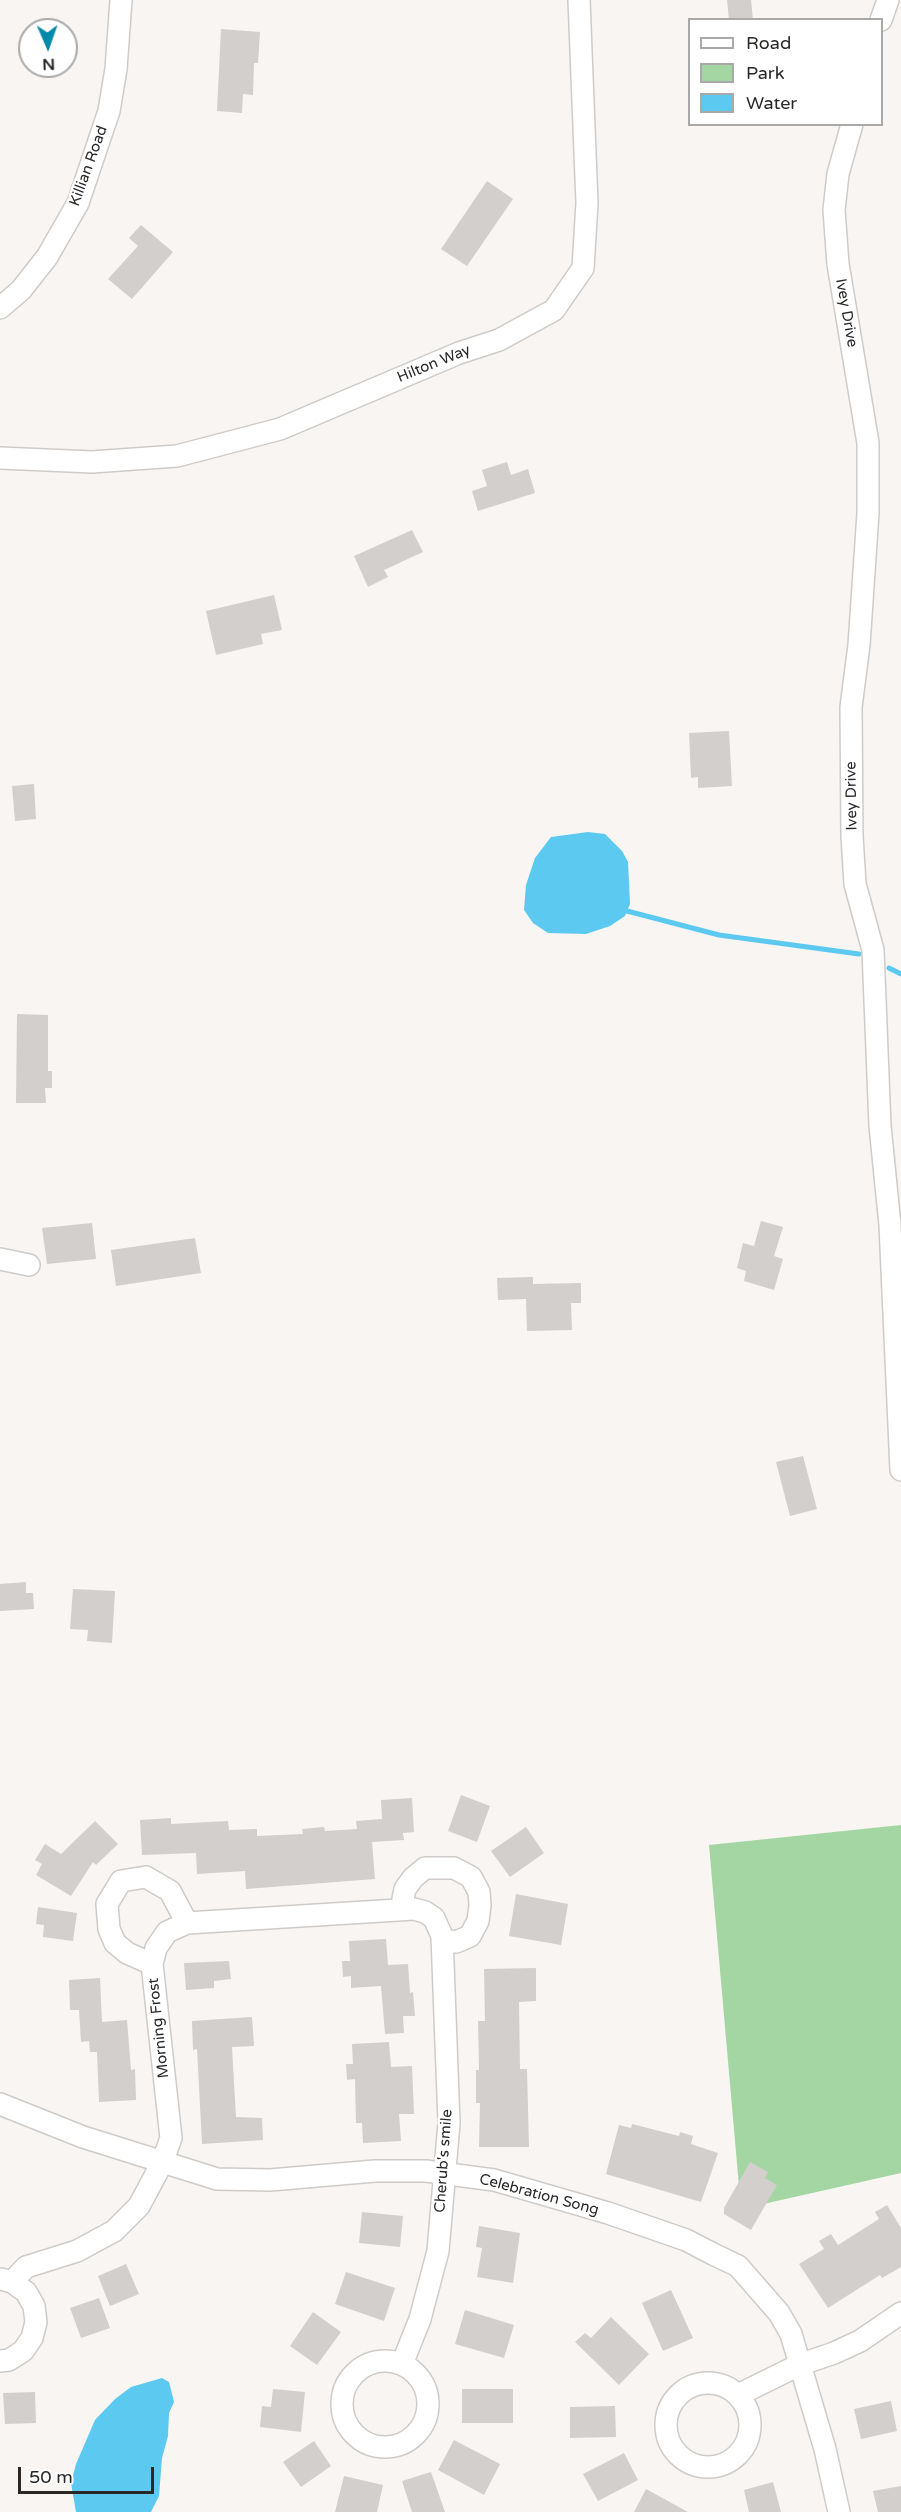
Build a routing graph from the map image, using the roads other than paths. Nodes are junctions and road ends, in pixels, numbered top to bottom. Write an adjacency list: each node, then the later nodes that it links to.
1 (121, 0): 6 (street, Killian Road)
2 (579, 0): 7 (street, Hilton Way)
3 (888, 0): 4 (street)
4 (882, 18)
5 (851, 126): 10 (street, Ivey Drive)
6 (0, 308)
7 (0, 458)
8 (0, 1259): 9 (street)
9 (29, 1265)
10 (901, 1470)
11 (404, 1909): 12 (street, Morning Frost); 13 (street, Morning Frost); 14 (street)
12 (434, 1918): 14 (street, Cherub's smile)
13 (187, 1923): 15 (street, Morning Frost); 15 (street)
14 (442, 1940): 18 (street, Cherub's smile)
15 (152, 1964): 17 (street, Morning Frost)
16 (0, 2104): 17 (street, Celebration Song)
17 (162, 2163): 18 (street, Celebration Song); 19 (street, Morning Frost)
18 (443, 2174): 22 (street, Cherub's smile); 23 (street, Celebration Song)
19 (6, 2280): 21 (street)
20 (901, 2313): 23 (street)
21 (0, 2361)
22 (402, 2364): 22 (street)
23 (799, 2365): 24 (street); 25 (street, Celebration Song)
24 (738, 2395): 24 (street)
25 (839, 2512)

